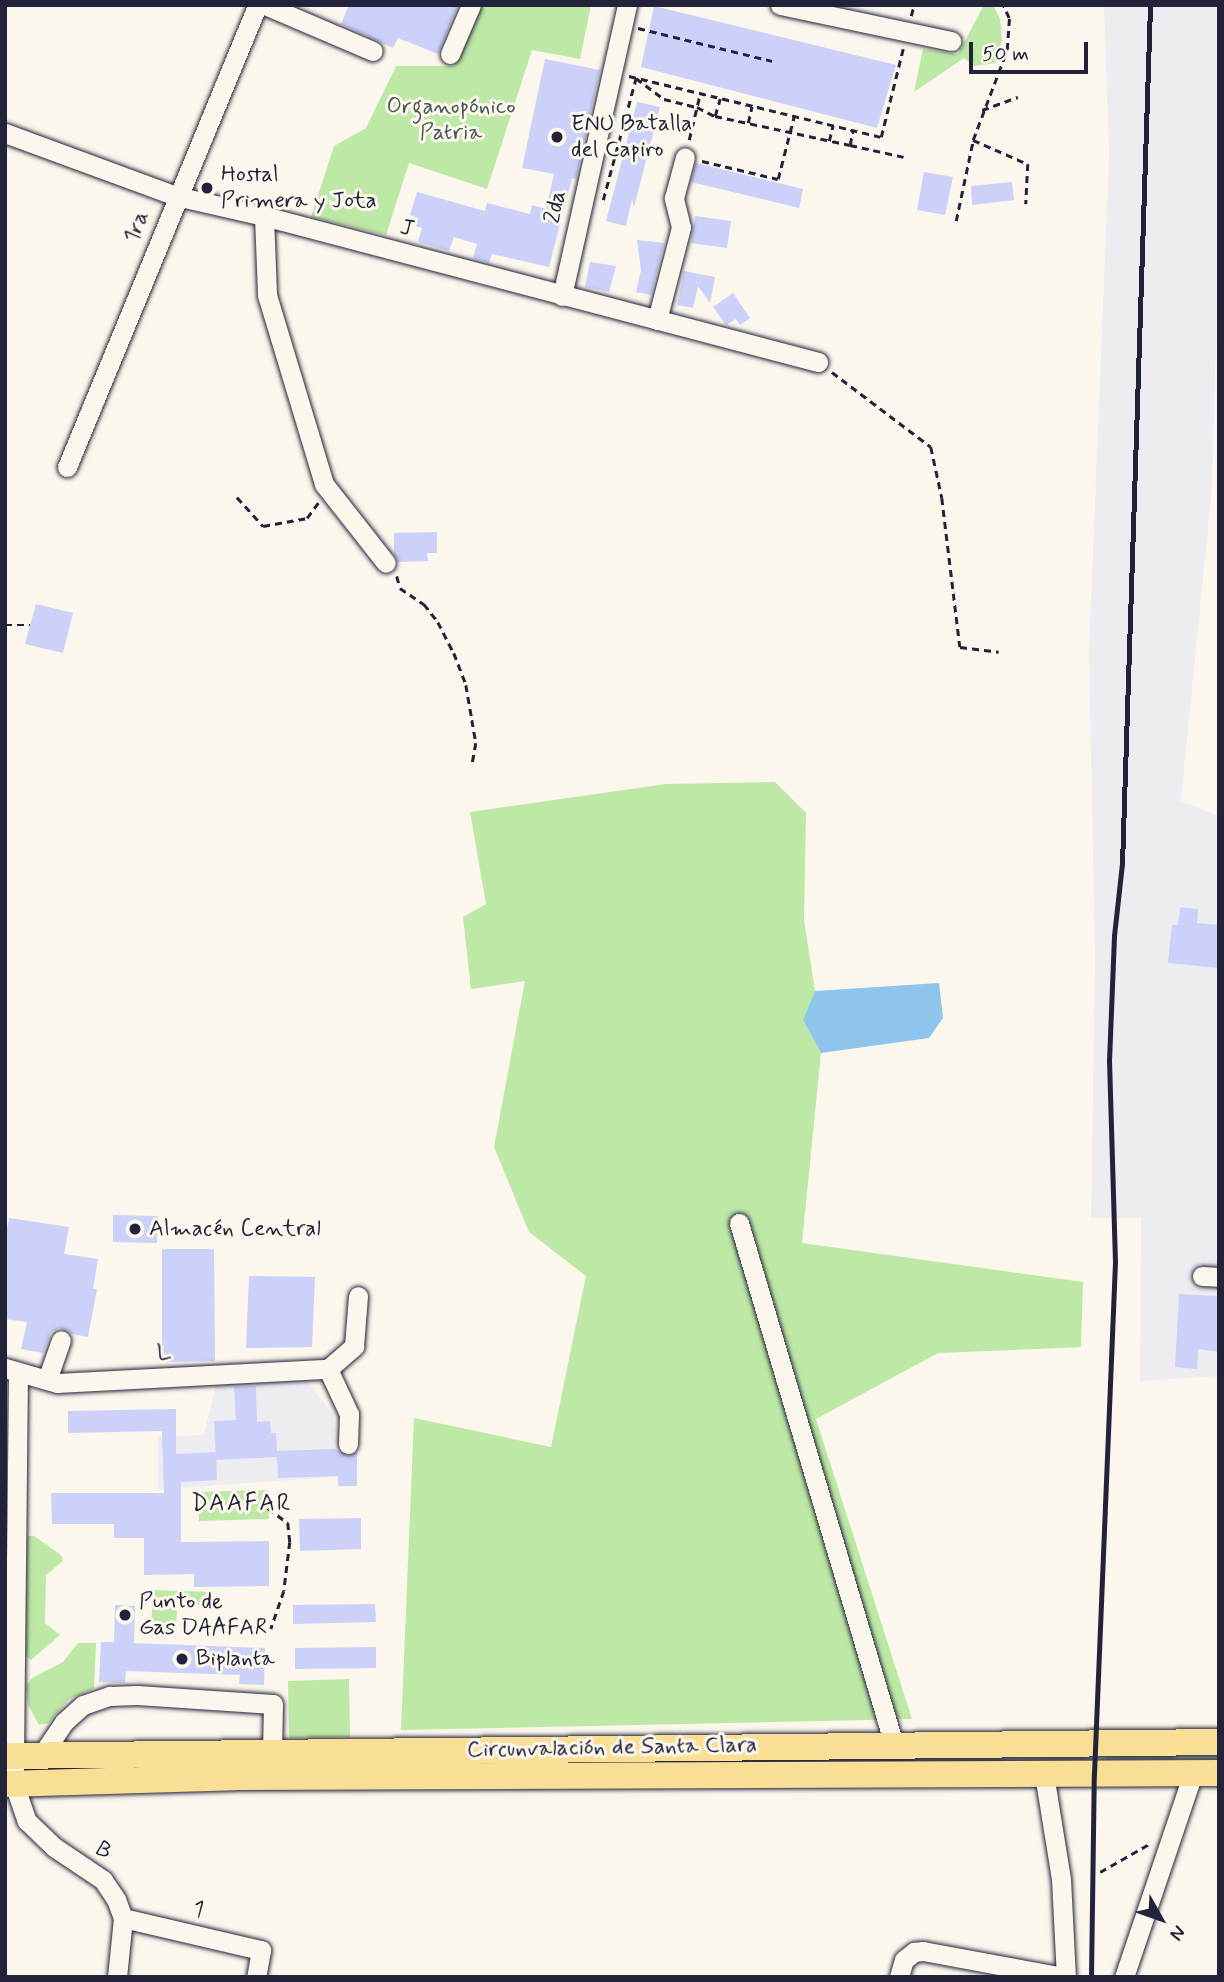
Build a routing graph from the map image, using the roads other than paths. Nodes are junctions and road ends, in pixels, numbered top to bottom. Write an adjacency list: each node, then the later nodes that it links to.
1 (257, 5): 11 (street, 1ra)
2 (265, 5): 7 (street)
3 (471, 5): 8 (street)
4 (779, 5): 6 (street)
5 (624, 15): 13 (street, 2da)
6 (951, 41)
7 (373, 51)
8 (450, 54)
9 (5, 133): 11 (street, J)
10 (685, 157): 14 (street)
11 (176, 196): 12 (street, J); 16 (street, 1ra)
12 (264, 216): 13 (street, J); 17 (street)
13 (562, 296): 14 (street, J)
14 (657, 320): 15 (street, J)
15 (818, 362)
16 (67, 467)
17 (386, 563)
18 (739, 1223): 26 (street)
19 (358, 1296): 21 (street)
20 (61, 1340): 23 (street)
21 (328, 1369): 23 (street, L); 24 (street)
22 (12, 1370): 23 (street, L); 29 (street)
23 (47, 1380)
24 (348, 1444)
25 (1219, 1742): 27 (highway, Circunvalación de Santa Clara)
26 (894, 1745): 27 (highway, Circunvalación de Santa Clara); 28 (highway, Circunvalación de Santa Clara)
27 (941, 1745): 32 (highway)
28 (272, 1751): 30 (highway, Circunvalación de Santa Clara); 30 (street)
29 (9, 1756): 30 (highway, Circunvalación de Santa Clara); 34 (street, B)
30 (40, 1756)
31 (1206, 1773): 33 (highway, Circunvalación de Santa Clara); 40 (street)
32 (938, 1774): 33 (highway, Circunvalación de Santa Clara); 34 (highway, Circunvalación de Santa Clara)
33 (1044, 1774): 39 (street)
34 (9, 1784): 35 (street, B)
35 (123, 1918): 36 (street); 37 (street, 1)
36 (117, 1977)
37 (256, 1977)
38 (899, 1977): 39 (street)
39 (1064, 1977)
40 (1124, 1977)

